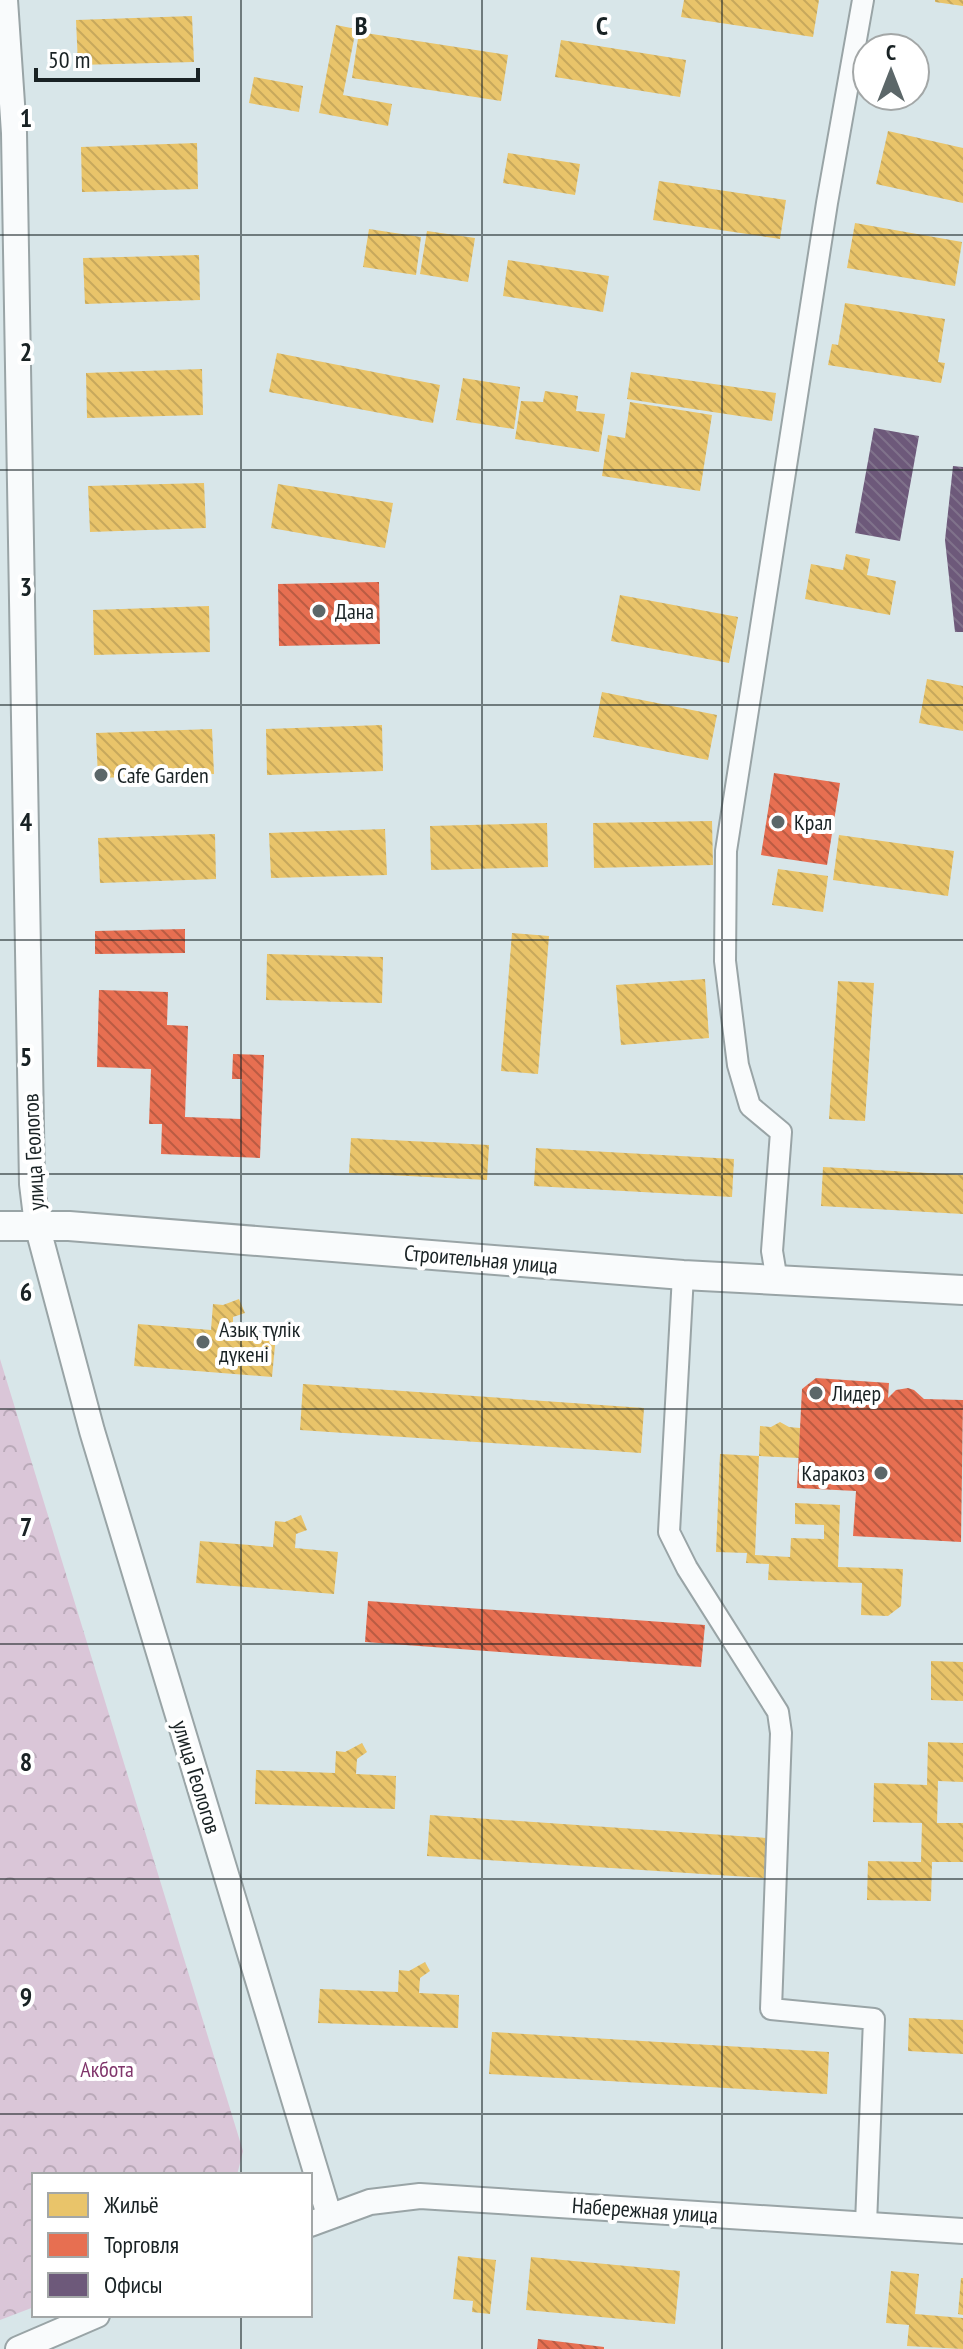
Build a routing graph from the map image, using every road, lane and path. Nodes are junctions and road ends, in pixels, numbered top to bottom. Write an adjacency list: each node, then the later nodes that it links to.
1 (5, 0): 3 (street, улица Геологов)
2 (863, 0): 7 (street)
3 (9, 349): 4 (street, улица Геологов)
4 (37, 1225): 5 (main road, Строительная улица); 6 (main road, Строительная улица); 9 (street, улица Геологов)
5 (0, 1226)
6 (683, 1275): 7 (main road, Строительная улица); 12 (street)
7 (777, 1281): 8 (main road, Строительная улица)
8 (963, 1290)
9 (306, 2173)
10 (312, 2195): 11 (street, улица Геологов)
11 (319, 2219): 12 (street, Набережная улица)
12 (866, 2224): 13 (street, Набережная улица)
13 (963, 2231)
14 (92, 2317): 15 (street)
15 (18, 2349)

